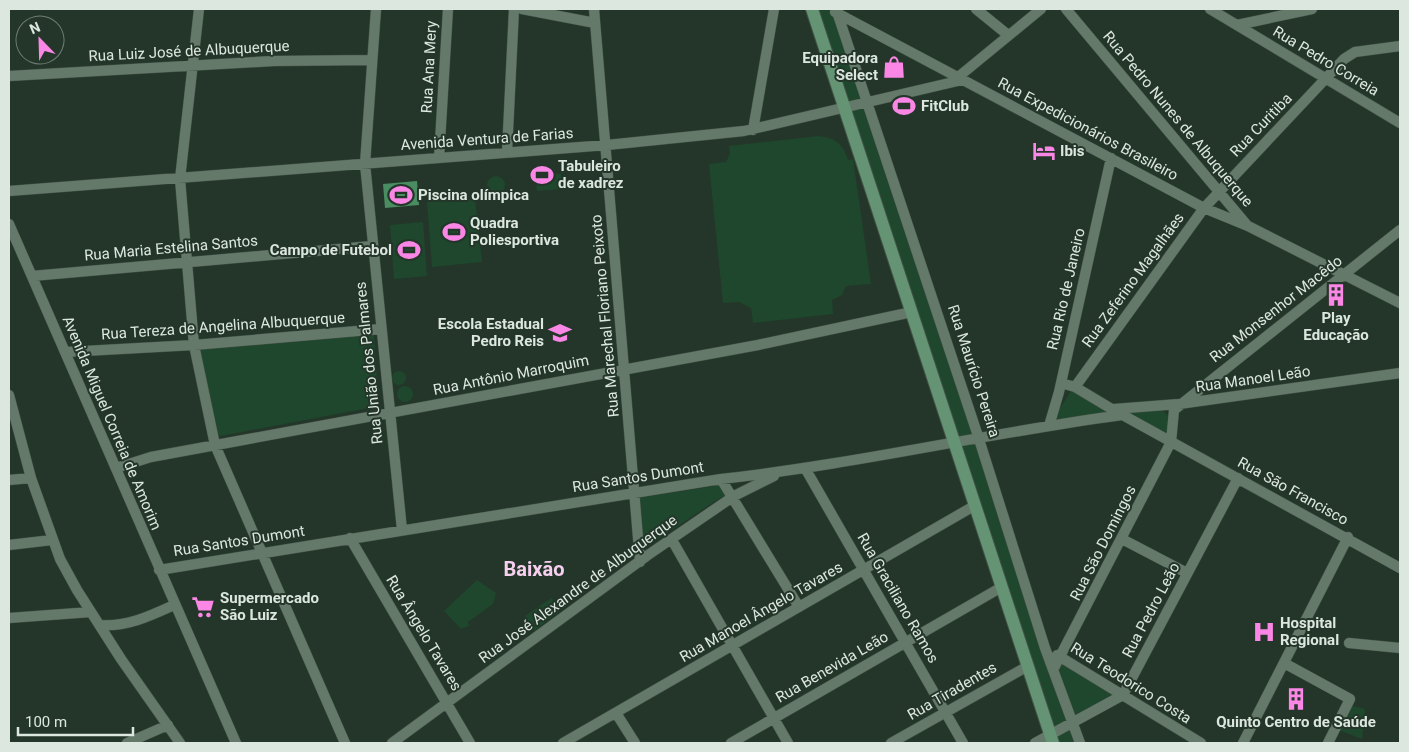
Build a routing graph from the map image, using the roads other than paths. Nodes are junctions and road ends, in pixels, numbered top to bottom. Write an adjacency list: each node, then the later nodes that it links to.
1 (199, 9): 20 (street)
2 (376, 9): 19 (street, Rua União dos Palmares)
3 (448, 9): 32 (street, Rua Ana Mery)
4 (514, 9): 31 (street)
5 (522, 9): 15 (street)
6 (594, 9): 15 (street, Rua Marechal Floriano Peixoto)
7 (774, 9): 29 (street)
8 (812, 9): 27 (main road)
9 (976, 9): 17 (street)
10 (1041, 9): 17 (street)
11 (1066, 9): 37 (street, Rua Pedro Nunes de Albuquerque)
12 (1210, 9): 16 (street, Rua Pedro Correia)
13 (1312, 9): 16 (street)
14 (834, 10): 21 (street, Rua Expedicionários Brasileiro); 26 (street, Rua Maurício Pereira)
15 (595, 23): 30 (street, Rua Marechal Floriano Peixoto)
16 (1237, 25): 24 (street, Rua Pedro Correia)
17 (1008, 35): 23 (street)
18 (1400, 46): 24 (street, Rua Curitiba)
19 (371, 60): 20 (street, Rua Luiz José de Albuquerque); 34 (street, Rua União dos Palmares)
20 (193, 66): 22 (street, Rua Luiz José de Albuquerque); 35 (street)
21 (939, 68): 23 (street, Rua Expedicionários Brasileiro); 25 (street)
22 (9, 76)
23 (960, 79): 25 (street, Avenida Ventura de Farias); 33 (street, Rua Expedicionários Brasileiro)
24 (1326, 79): 28 (street, Rua Pedro Correia); 37 (street, Rua Curitiba)
25 (930, 87): 26 (street, Avenida Ventura de Farias)
26 (867, 103): 27 (street, Avenida Ventura de Farias); 61 (street, Rua Maurício Pereira)
27 (846, 109): 29 (street, Avenida Ventura de Farias); 47 (main road)
28 (1400, 124)
29 (752, 130): 30 (street, Avenida Ventura de Farias)
30 (606, 145): 31 (street, Avenida Ventura de Farias); 51 (street, Rua Marechal Floriano Peixoto)
31 (507, 152): 32 (street, Avenida Ventura de Farias)
32 (439, 158): 34 (street, Avenida Ventura de Farias)
33 (1111, 158): 38 (street, Rua Expedicionários Brasileiro); 53 (street, Rua Rio de Janeiro)
34 (365, 164): 35 (street, Avenida Ventura de Farias); 42 (street, Rua União dos Palmares)
35 (180, 179): 36 (street, Avenida Ventura de Farias); 43 (street)
36 (9, 191)
37 (1218, 191): 38 (street, Rua Zeferino Magalhães); 40 (street, Rua Pedro Nunes de Albuquerque)
38 (1204, 208): 40 (street, Rua Expedicionários Brasileiro); 54 (street, Rua Zeferino Magalhães)
39 (9, 224): 45 (street, Avenida Miguel Correia de Amorim)
40 (1248, 226): 44 (street, Rua Expedicionários Brasileiro)
41 (1400, 230): 44 (street, Rua Monsenhor Macêdo)
42 (372, 246): 43 (street, Rua Maria Estelina Santos); 48 (street, Rua União dos Palmares)
43 (186, 262): 45 (street, Rua Maria Estelina Santos); 49 (street)
44 (1344, 275): 46 (street, Rua Expedicionários Brasileiro); 56 (street, Rua Monsenhor Macêdo)
45 (32, 276): 50 (street, Avenida Miguel Correia de Amorim)
46 (1400, 303)
47 (912, 312): 51 (street, Rua Antônio Marroquim); 62 (main road)
48 (381, 329): 49 (street, Rua Tereza de Angelina Albuquerque); 58 (street, Rua União dos Palmares)
49 (194, 345): 50 (street, Rua Tereza de Angelina Albuquerque); 64 (street)
50 (66, 352): 65 (street, Avenida Miguel Correia de Amorim)
51 (625, 368): 58 (street, Rua Antônio Marroquim); 72 (street, Rua Marechal Floriano Peixoto)
52 (1400, 373): 56 (street, Rua Manoel Leão)
53 (1061, 383): 54 (street, Rua São Francisco); 60 (street, Rua Rio de Janeiro)
54 (1075, 387): 57 (street, Rua São Francisco)
55 (9, 395): 68 (street)
56 (1179, 404): 57 (street, Rua Manoel Leão); 63 (street, Rua Monsenhor Macêdo)
57 (1110, 408): 59 (street, Rua São Francisco)
58 (388, 413): 64 (street, Rua Antônio Marroquim); 75 (street, Rua União dos Palmares)
59 (1122, 415): 60 (street, Rua Santos Dumont); 63 (street, Rua São Francisco)
60 (1048, 426): 61 (street, Rua Santos Dumont)
61 (978, 436): 62 (street, Rua Santos Dumont); 97 (street, Rua Maurício Pereira)
62 (954, 441): 66 (street, Rua Santos Dumont); 74 (main road)
63 (1171, 442): 70 (street, Rua São Francisco); 78 (street, Rua São Domingos)
64 (215, 445): 65 (street, Rua Antônio Marroquim); 82 (street)
65 (116, 468): 86 (street, Avenida Miguel Correia de Amorim)
66 (805, 468): 67 (street, Rua Santos Dumont); 85 (street, Rua Graciliano Ramos)
67 (789, 471): 69 (street, Rua Santos Dumont); 73 (street, Rua José Alexandre de Albuquerque)
68 (31, 478): 71 (street); 79 (street)
69 (721, 478): 72 (street, Rua Santos Dumont); 73 (street)
70 (1238, 478): 76 (street, Rua São Francisco); 87 (street, Rua Pedro Leão)
71 (9, 480)
72 (634, 493): 75 (street, Rua Santos Dumont); 83 (street, Rua Marechal Floriano Peixoto)
73 (734, 496): 80 (street, Rua José Alexandre de Albuquerque); 90 (street)
74 (974, 506): 85 (street, Rua Manoel Ângelo Tavares); 88 (main road)
75 (402, 530): 77 (street, Rua Santos Dumont)
76 (1348, 537): 84 (street, Rua São Francisco); 100 (street)
77 (350, 538): 82 (street, Rua Santos Dumont); 104 (street, Rua Ângelo Tavares)
78 (1122, 539): 87 (street); 99 (street, Rua São Domingos)
79 (52, 540): 81 (street); 91 (street)
80 (672, 540): 83 (street, Rua José Alexandre de Albuquerque); 96 (street)
81 (9, 545)
82 (263, 552): 86 (street, Rua Santos Dumont); 114 (street)
83 (640, 562): 104 (street, Rua José Alexandre de Albuquerque)
84 (1400, 568)
85 (864, 569): 90 (street, Rua Manoel Ângelo Tavares); 95 (street, Rua Graciliano Ramos)
86 (159, 570): 89 (street, Avenida Miguel Correia de Amorim)
87 (1188, 573): 103 (street, Rua Pedro Leão)
88 (1000, 588): 95 (street, Rua Benevida Leão); 101 (main road)
89 (174, 605): 93 (street); 113 (street, Avenida Miguel Correia de Amorim)
90 (799, 608): 96 (street, Rua Manoel Ângelo Tavares)
91 (91, 612): 92 (street); 93 (street)
92 (9, 618)
93 (100, 625): 109 (street)
94 (1349, 642): 98 (street)
95 (906, 643): 105 (street, Rua Graciliano Ramos); 107 (street, Rua Benevida Leão)
96 (733, 646): 106 (street, Rua Manoel Ângelo Tavares); 107 (street)
97 (1045, 648): 99 (street, Rua Teodorico Costa); 102 (street, Rua Maurício Pereira)
98 (1400, 648)
99 (1061, 657): 102 (street, Rua São Domingos); 103 (street, Rua Teodorico Costa)
100 (1284, 664): 126 (street); 127 (street)
101 (1028, 666): 105 (street, Rua Tiradentes); 110 (main road)
102 (1053, 670): 108 (street, Rua Maurício Pereira)
103 (1123, 695): 108 (street); 125 (street, Rua Teodorico Costa)
104 (447, 702): 115 (street, Rua José Alexandre de Albuquerque); 116 (street, Rua Ângelo Tavares)
105 (945, 712): 121 (street, Rua Tiradentes); 122 (street, Rua Graciliano Ramos)
106 (616, 713): 117 (street, Rua Manoel Ângelo Tavares); 118 (street)
107 (774, 718): 119 (street, Rua Benevida Leão); 120 (street)
108 (1072, 723): 110 (street); 124 (street, Rua Maurício Pereira)
109 (168, 726): 111 (street); 112 (street)
110 (1051, 739): 123 (street)
111 (127, 743)
112 (180, 743)
113 (236, 743)
114 (345, 743)
115 (392, 743)
116 (470, 743)
117 (563, 743)
118 (635, 743)
119 (731, 743)
120 (788, 743)
121 (891, 743)
122 (963, 743)
123 (1035, 743)
124 (1080, 743)
125 (1201, 743)
126 (1243, 743)
127 (1328, 743)

